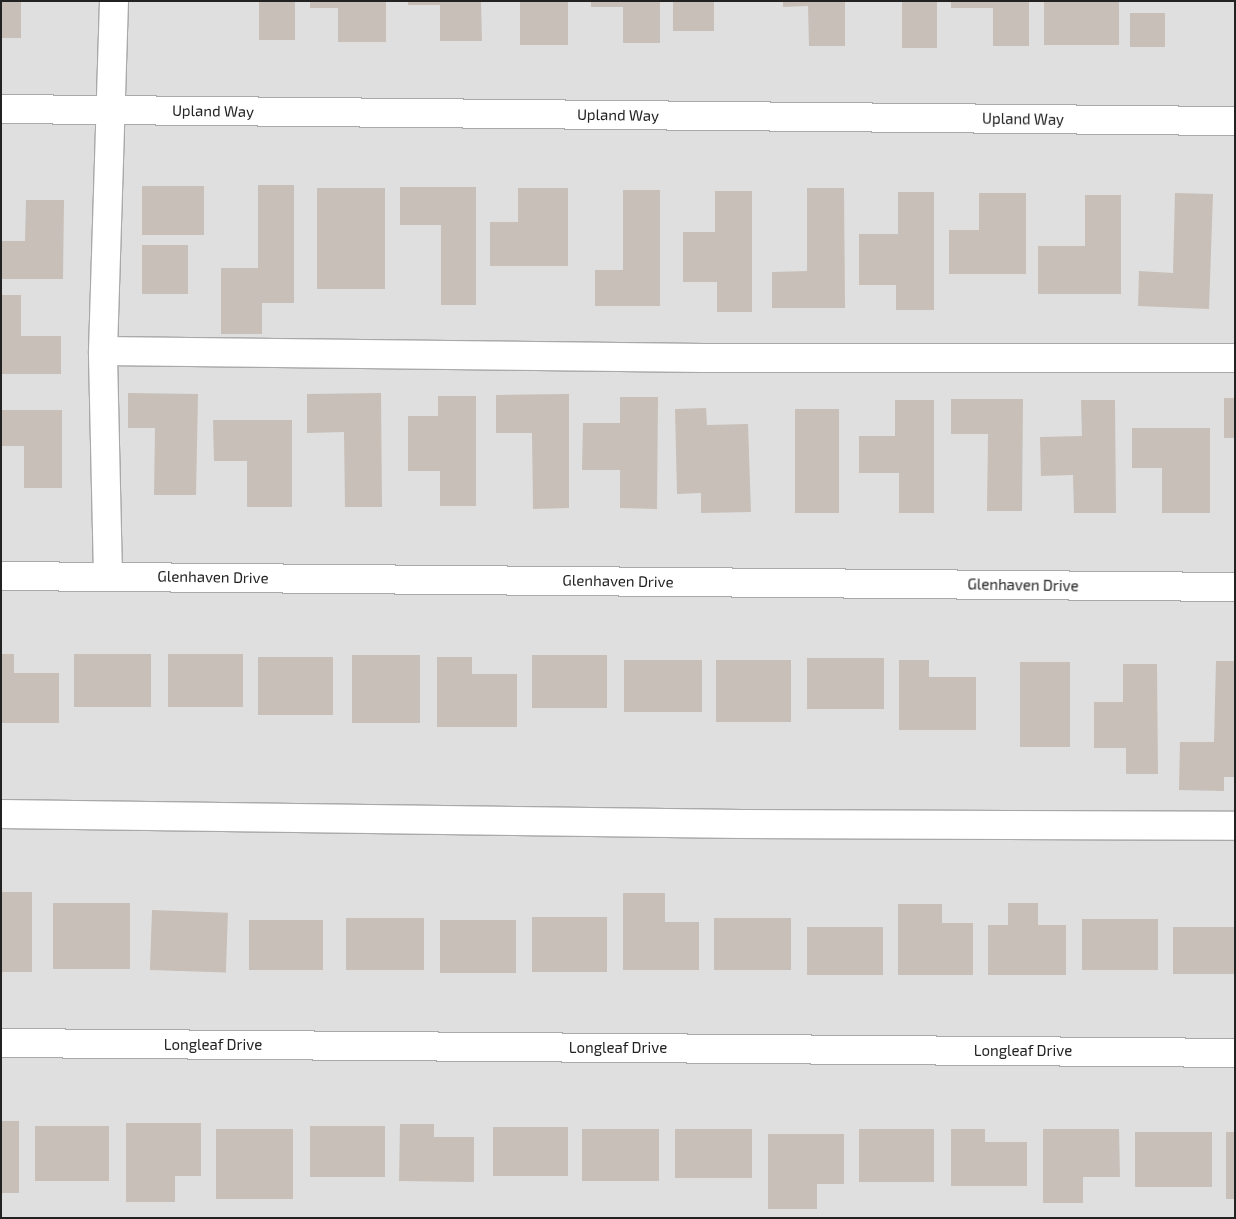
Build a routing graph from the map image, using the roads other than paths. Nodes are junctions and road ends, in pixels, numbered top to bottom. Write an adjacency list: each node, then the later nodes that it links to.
1 (114, 1): 3 (street)
2 (1, 109): 3 (street, Upland Way)
3 (112, 110): 4 (street, Upland Way); 5 (street)
4 (1235, 121)
5 (103, 351): 6 (street); 8 (street)
6 (1235, 358)
7 (1, 576): 8 (street, Glenhaven Drive)
8 (108, 576): 9 (street, Glenhaven Drive)
9 (1235, 587)
10 (1, 814): 11 (street)
11 (1235, 826)
12 (1, 1043): 13 (street, Longleaf Drive)
13 (1235, 1053)

